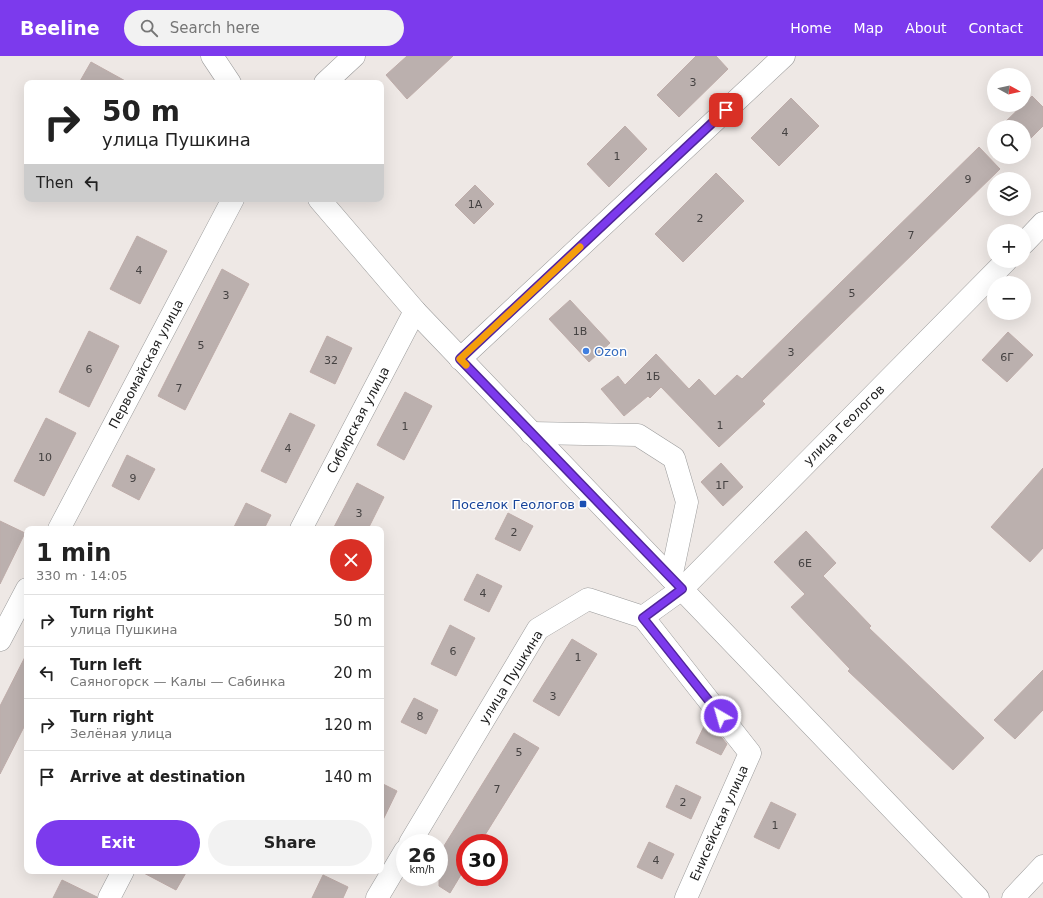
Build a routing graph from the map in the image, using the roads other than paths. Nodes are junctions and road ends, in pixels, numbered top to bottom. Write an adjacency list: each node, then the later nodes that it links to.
1 (212, 56): 4 (street)
2 (354, 56): 5 (street)
3 (784, 56): 12 (street)
4 (228, 80)
5 (328, 80)
6 (231, 202): 14 (street, Первомайская улица)
7 (322, 202): 11 (street)
8 (1043, 224): 9 (street)
9 (1031, 236)
10 (999, 268): 16 (street, улица Геологов)
11 (415, 311): 12 (street); 15 (street, Сибирская улица)
12 (460, 359): 13 (street)
13 (531, 433): 16 (street); 16 (street)
14 (61, 526)
15 (303, 526)
16 (676, 584): 18 (street); 27 (street)
17 (24, 596): 19 (street)
18 (643, 618): 20 (street, улица Пушкина); 26 (street, Енисейская улица)
19 (0, 640)
20 (415, 834)
21 (396, 866): 25 (street)
22 (1043, 866): 28 (street)
23 (121, 874): 24 (street)
24 (109, 898)
25 (377, 898)
26 (686, 898)
27 (978, 898)
28 (1013, 898)

